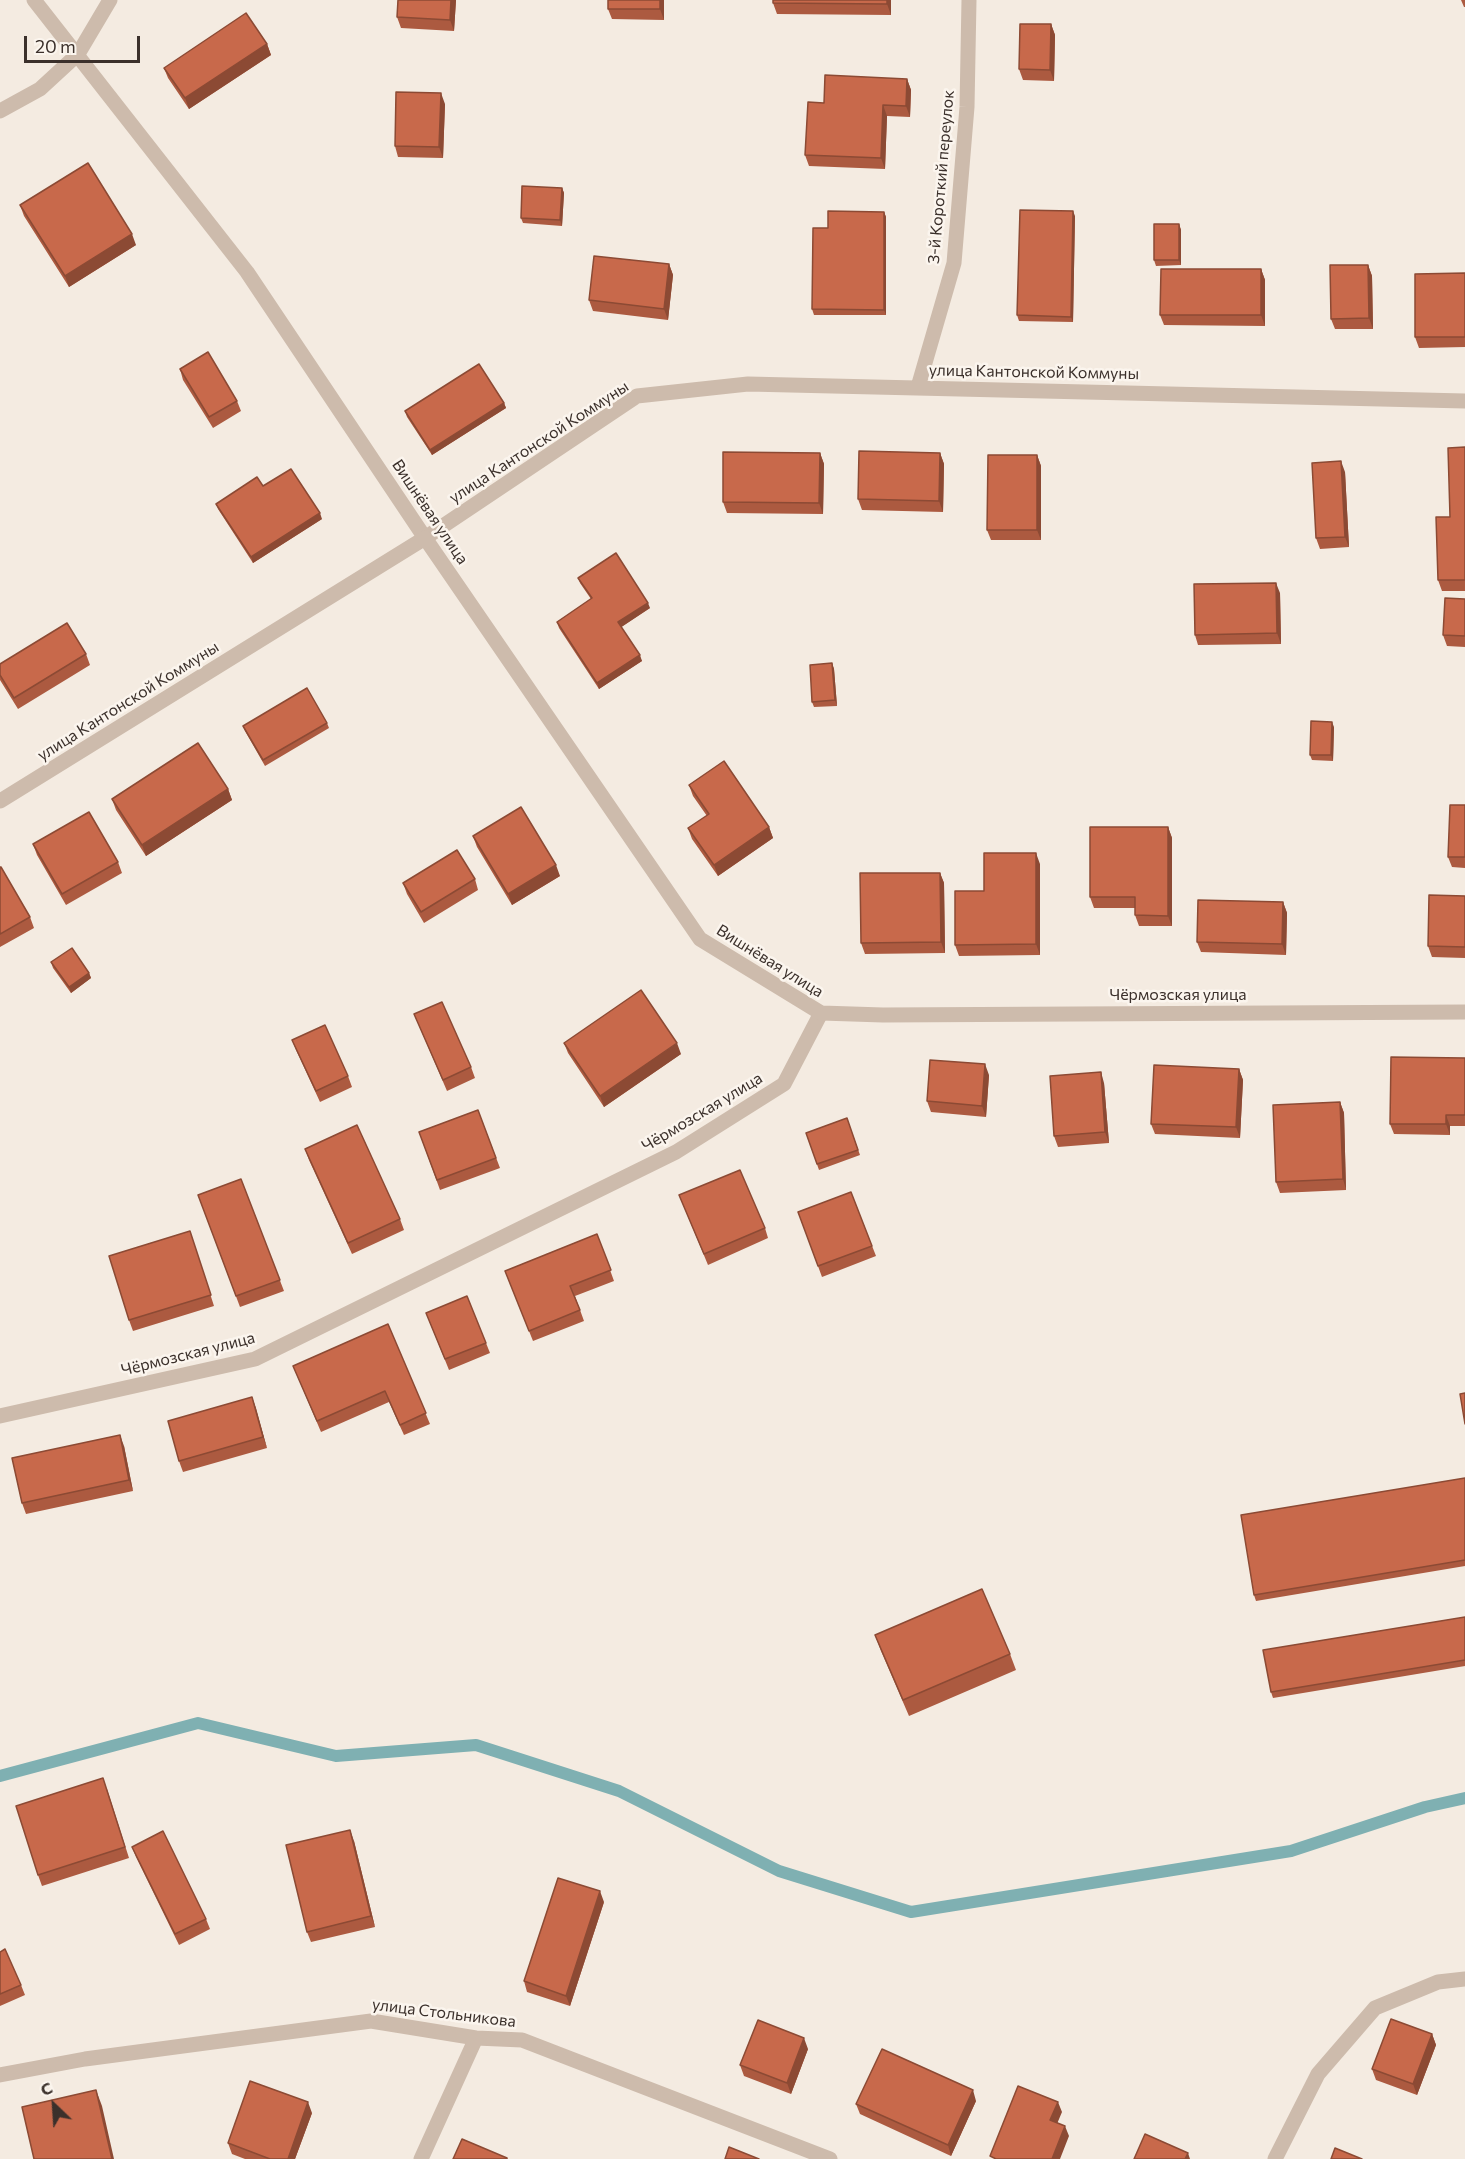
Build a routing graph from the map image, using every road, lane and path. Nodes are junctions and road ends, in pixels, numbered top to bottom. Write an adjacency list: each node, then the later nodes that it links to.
1 (34, 0): 4 (street, Вишнёвая улица)
2 (110, 0): 4 (street)
3 (969, 0): 6 (street, 3-й Короткий переулок)
4 (78, 54): 5 (street); 8 (street, Вишнёвая улица)
5 (0, 111)
6 (918, 387): 7 (street, улица Кантонской Коммуны); 8 (street, улица Кантонской Коммуны)
7 (1465, 401)
8 (425, 538): 9 (street, улица Кантонской Коммуны); 11 (street, Вишнёвая улица)
9 (0, 801)
10 (1465, 1012): 11 (street, Чёрмозская улица)
11 (821, 1013): 12 (street, Чёрмозская улица)
12 (0, 1416)
13 (1465, 1978): 18 (street)
14 (476, 2038): 15 (street, улица Стольникова); 16 (street); 17 (street, улица Стольникова)
15 (0, 2075)
16 (420, 2159)
17 (830, 2159)
18 (1275, 2159)

